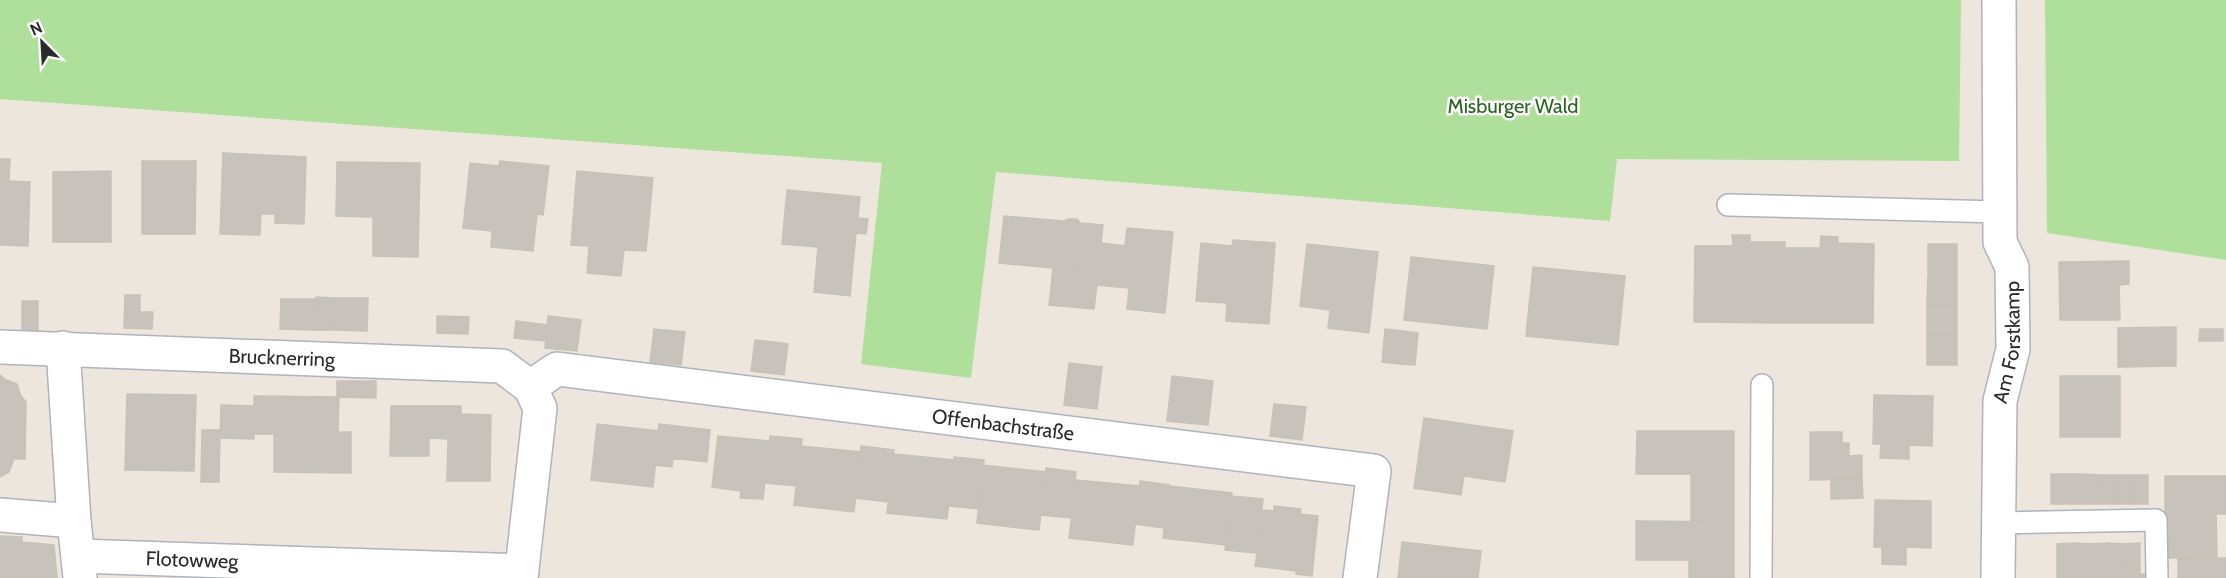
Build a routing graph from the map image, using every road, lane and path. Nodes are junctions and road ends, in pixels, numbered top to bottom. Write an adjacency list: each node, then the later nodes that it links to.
1 (1999, 0): 3 (street, Am Forstkamp)
2 (1728, 205): 3 (lane)
3 (1999, 213): 10 (street, Am Forstkamp)
4 (0, 347): 5 (street, Brucknerring)
5 (63, 348): 7 (street, Brucknerring); 9 (street)
6 (1762, 385): 14 (lane)
7 (530, 387): 12 (street); 13 (street, Offenbachstraße)
8 (0, 515): 9 (street)
9 (74, 521): 11 (street)
10 (1999, 524): 15 (street, Am Forstkamp); 16 (lane)
11 (79, 567): 12 (street, Flotowweg)
12 (521, 574)
13 (1360, 578)
14 (1761, 578)
15 (1998, 578)
16 (2157, 578)

